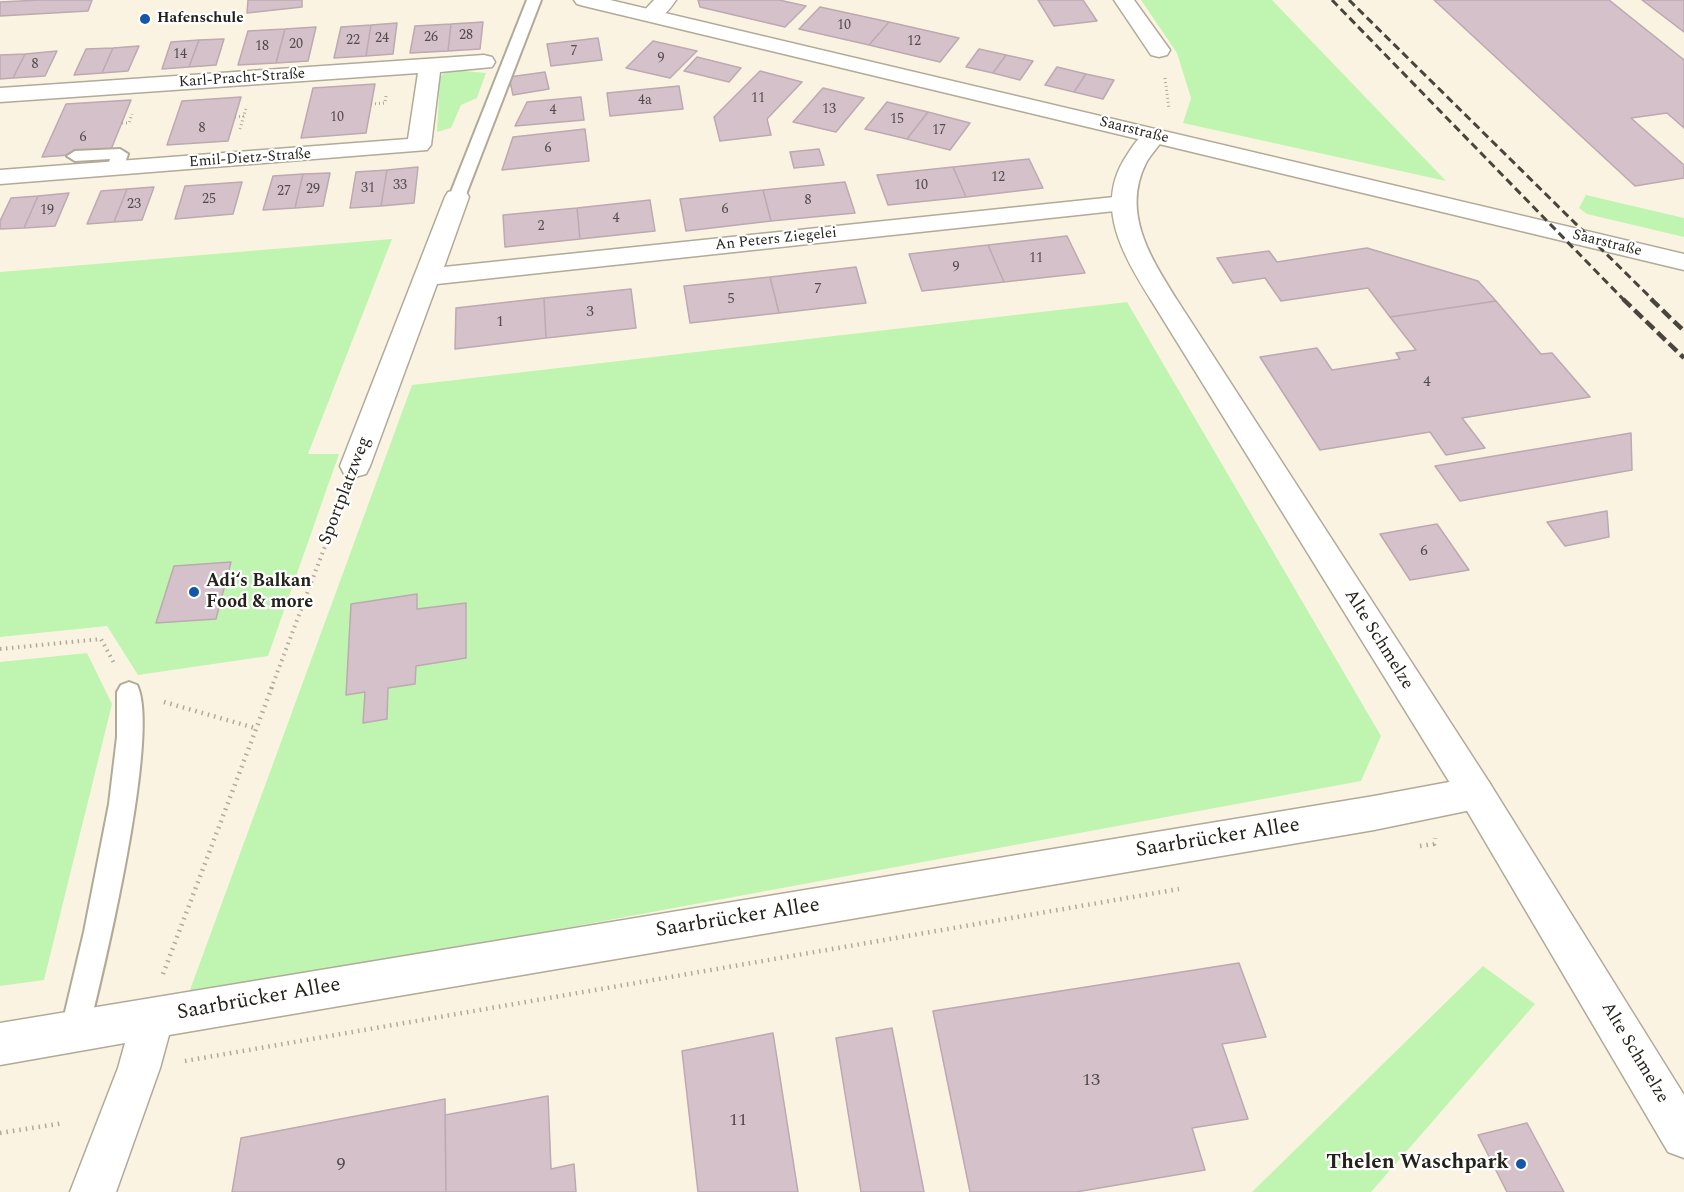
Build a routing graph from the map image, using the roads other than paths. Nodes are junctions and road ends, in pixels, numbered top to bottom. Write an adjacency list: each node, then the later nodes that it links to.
1 (534, 0): 13 (lane, Sportplatzweg)
2 (584, 0): 4 (street, Saarstraße)
3 (1124, 0): 5 (street)
4 (659, 8): 9 (street, Saarstraße)
5 (1159, 50)
6 (484, 62): 7 (street, Karl-Pracht-Straße)
7 (429, 66): 8 (street, Karl-Pracht-Straße); 11 (street, Emil-Dietz-Straße)
8 (0, 95)
9 (1153, 137): 14 (street, Alte Schmelze); 15 (street, Saarstraße)
10 (75, 156): 11 (lane)
11 (115, 169): 12 (street, Emil-Dietz-Straße)
12 (0, 177)
13 (457, 196): 16 (street, Sportplatzweg)
14 (1124, 203): 16 (street, An Peters Ziegelei); 19 (street, Alte Schmelze)
15 (1684, 262)
16 (428, 277): 17 (street, Sportplatzweg)
17 (355, 466)
18 (129, 692): 21 (lane)
19 (1476, 793): 20 (street, Saarbrücker Allee); 23 (street, Alte Schmelze)
20 (152, 1019): 21 (street, Saarbrücker Allee); 24 (street)
21 (74, 1033): 22 (street, Saarbrücker Allee)
22 (0, 1044)
23 (1684, 1136)
24 (93, 1192)

